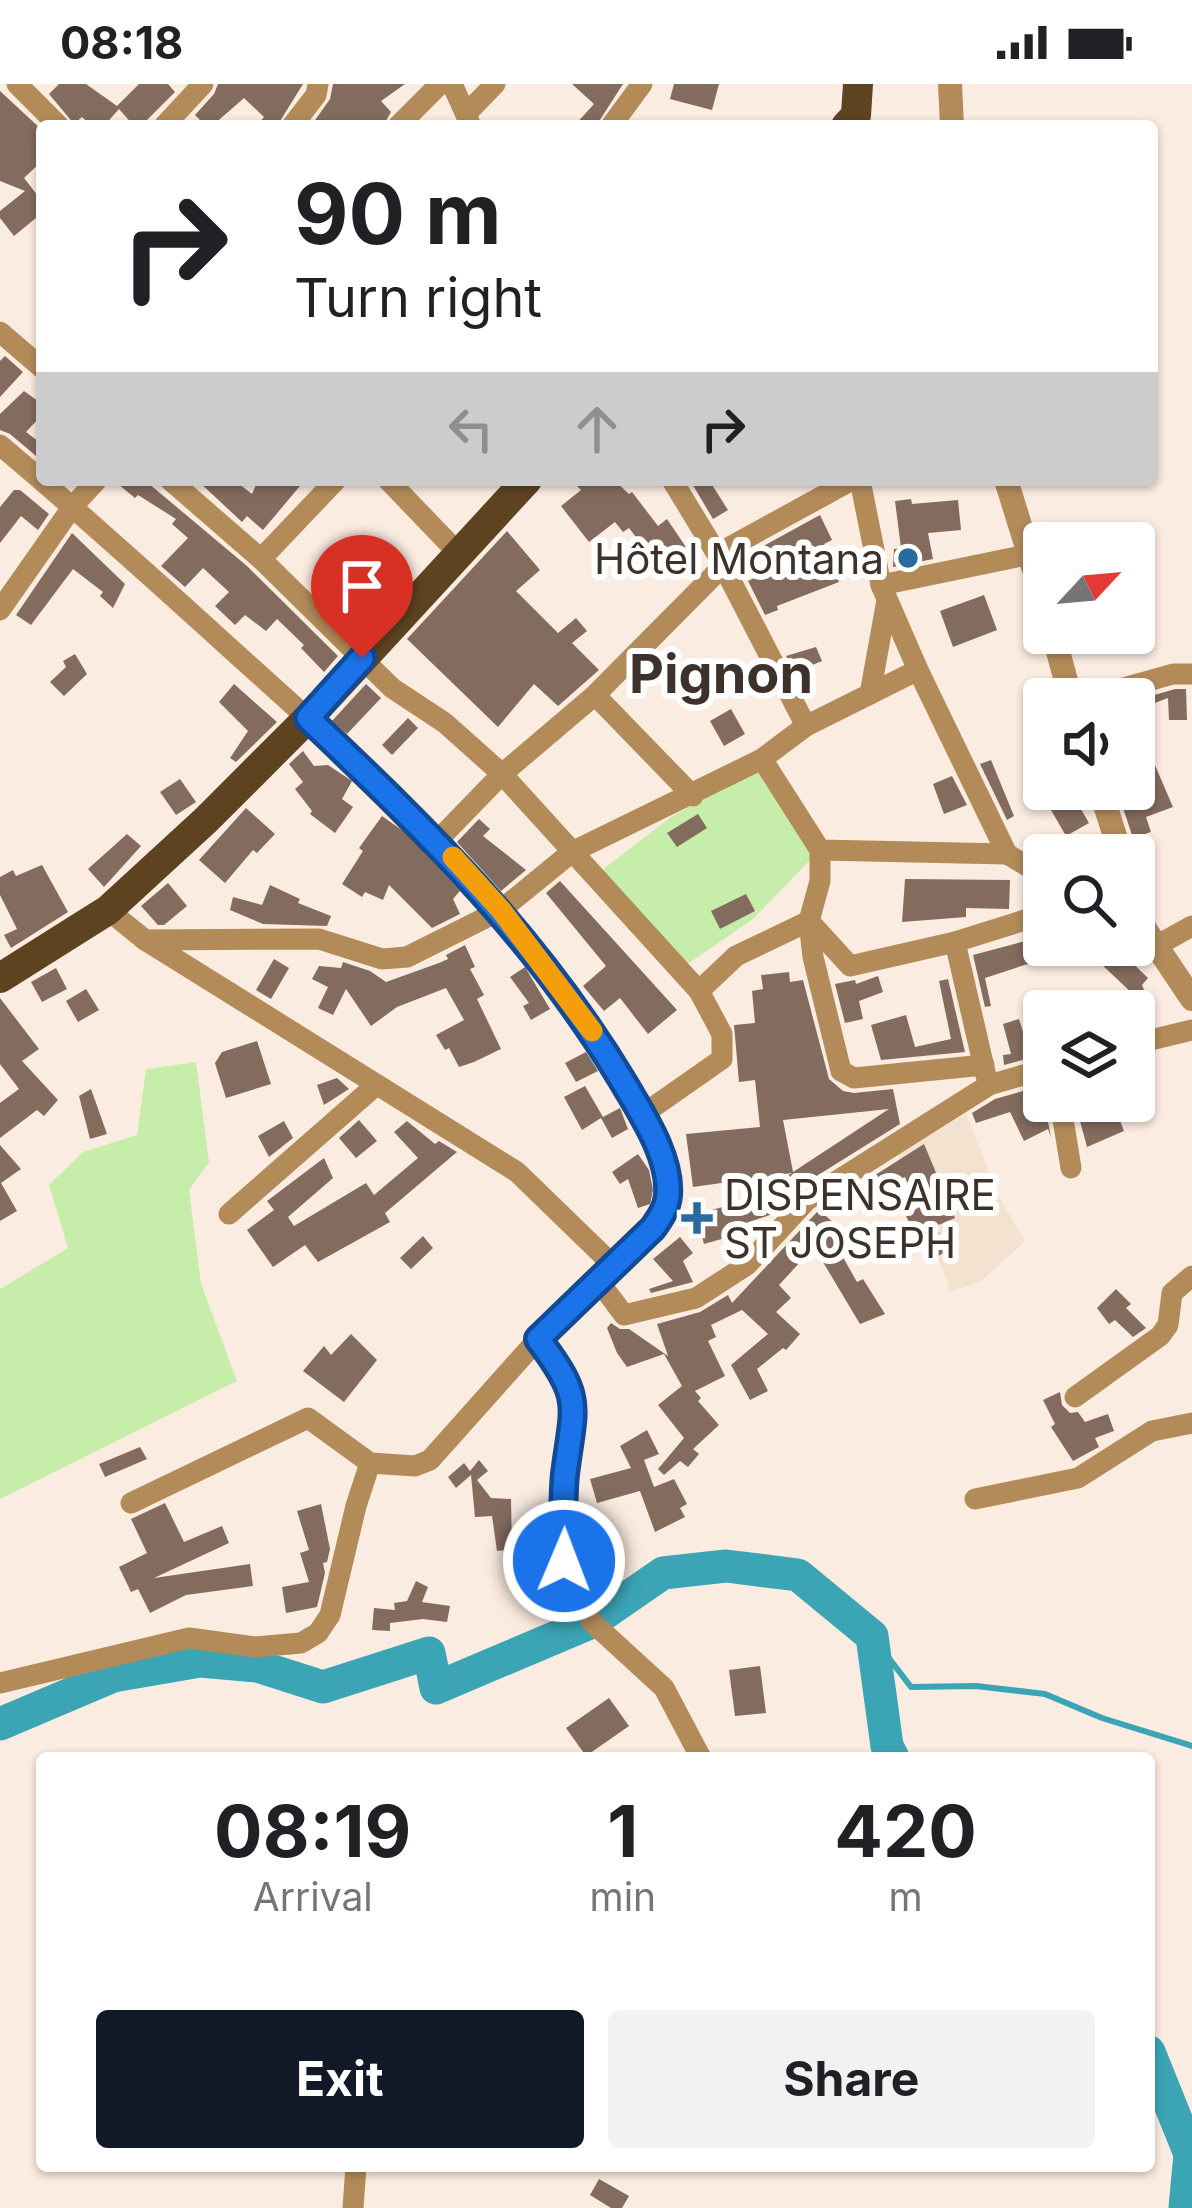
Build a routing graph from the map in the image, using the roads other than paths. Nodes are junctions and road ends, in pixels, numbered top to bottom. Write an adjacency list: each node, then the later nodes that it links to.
1 (203, 84): 10 (street)
2 (318, 84): 11 (street)
3 (440, 84): 12 (street)
4 (452, 84): 13 (street)
5 (495, 84): 13 (street)
6 (641, 84): 14 (street)
7 (950, 84): 15 (street)
8 (25, 86): 9 (street)
9 (53, 120)
10 (170, 120)
11 (297, 120)
12 (404, 120)
13 (468, 120)
14 (614, 120)
15 (952, 120)
16 (0, 332): 17 (street)
17 (36, 363)
18 (0, 445): 19 (street)
19 (36, 475)
20 (49, 486): 30 (street)
21 (91, 486): 30 (street)
22 (182, 486): 34 (street)
23 (329, 486): 34 (street)
24 (394, 486): 32 (street)
25 (522, 486): 32 (main road)
26 (676, 486): 35 (street)
27 (846, 486): 35 (street)
28 (858, 486): 36 (street)
29 (1008, 486): 31 (street)
30 (73, 506): 37 (street); 44 (street)
31 (1023, 530)
32 (460, 556): 38 (main road)
33 (1023, 556): 36 (street)
34 (261, 559): 38 (street)
35 (720, 560): 43 (street); 45 (street)
36 (884, 592): 39 (street); 42 (street)
37 (0, 610)
38 (362, 658): 44 (main road); 47 (street)
39 (918, 670): 42 (street); 52 (street)
40 (1192, 674): 41 (street)
41 (1155, 679)
42 (870, 694): 45 (street)
43 (596, 695): 47 (street); 48 (street)
44 (308, 718): 49 (street); 54 (main road)
45 (806, 726): 46 (street)
46 (762, 759): 48 (street); 50 (street)
47 (502, 774): 49 (street); 51 (street)
48 (693, 796): 51 (street)
49 (437, 840): 55 (street)
50 (820, 850): 52 (street); 56 (street)
51 (572, 852): 55 (street); 64 (street)
52 (1006, 854): 53 (street)
53 (1023, 864)
54 (108, 910): 60 (street); 63 (main road)
55 (501, 910): 60 (street); 71 (street)
56 (809, 921): 61 (street); 64 (street); 69 (street)
57 (1023, 921): 61 (street)
58 (1192, 926): 59 (street)
59 (1155, 931)
60 (145, 940): 70 (street)
61 (955, 942): 69 (street)
62 (1155, 947): 65 (street)
63 (0, 978)
64 (699, 991): 71 (street)
65 (1192, 999)
66 (1192, 1030): 67 (street)
67 (1155, 1039)
68 (1023, 1071): 69 (street)
69 (986, 1075): 75 (street)
70 (375, 1086): 74 (street); 75 (street)
71 (642, 1115): 75 (street)
72 (1063, 1122): 73 (street)
73 (1071, 1168)
74 (229, 1214)
75 (608, 1275): 77 (street)
76 (1192, 1276): 78 (street)
77 (538, 1339): 80 (street); 84 (street)
78 (1075, 1397)
79 (1192, 1424): 81 (street)
80 (370, 1463): 82 (street); 83 (street)
81 (974, 1499)
82 (131, 1503)
83 (0, 1683)
84 (698, 1752)
85 (356, 2172): 86 (street)
86 (353, 2208)

